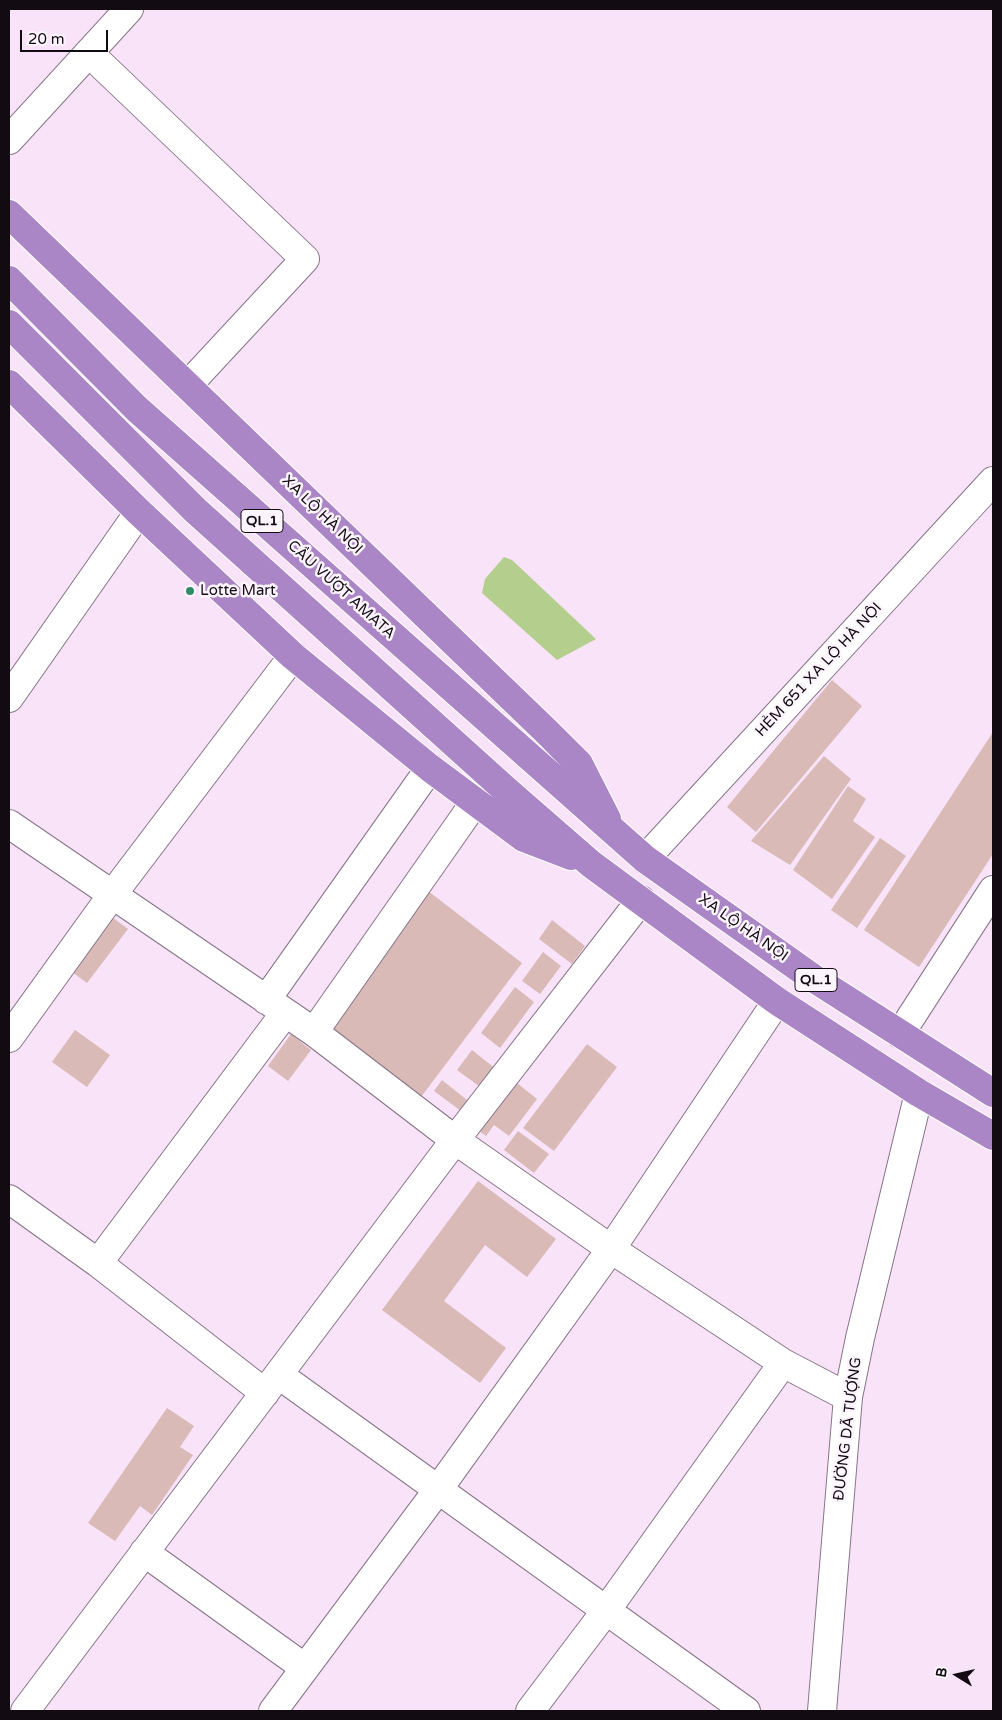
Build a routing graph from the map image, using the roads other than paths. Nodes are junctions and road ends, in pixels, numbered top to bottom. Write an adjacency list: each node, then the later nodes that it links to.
1 (129, 9): 2 (street)
2 (89, 53): 3 (street); 8 (street)
3 (9, 140)
4 (9, 214): 8 (highway, XA LỘ HÀ NỘI)
5 (9, 280): 16 (highway, CẦU VƯỢT AMATA / QL.1)
6 (9, 324): 18 (highway, QL.1)
7 (9, 384): 10 (highway)
8 (188, 385): 16 (highway, XA LỘ HÀ NỘI)
9 (993, 482): 17 (street, HẺM 651 XA LỘ HÀ NỘI)
10 (139, 512): 11 (highway); 12 (street)
11 (293, 656): 13 (highway); 20 (street)
12 (9, 698)
13 (430, 768): 14 (highway); 23 (street)
14 (475, 802): 18 (highway); 24 (street)
15 (9, 824): 20 (street)
16 (614, 831): 17 (highway, XA LỘ HÀ NỘI)
17 (645, 860): 25 (highway, XA LỘ HÀ NỘI / QL.1)
18 (591, 864): 21 (highway)
19 (993, 890): 25 (street)
20 (112, 895): 23 (street); 26 (street)
21 (641, 900): 22 (highway); 30 (street)
22 (777, 1000): 27 (highway); 32 (street)
23 (275, 1006): 24 (street); 33 (street)
24 (314, 1032): 30 (street)
25 (900, 1034): 28 (highway, XA LỘ HÀ NỘI / QL.1)
26 (9, 1038)
27 (920, 1093): 29 (highway); 36 (street, ĐƯỜNG DÃ TƯỢNG)
28 (993, 1093)
29 (993, 1136)
30 (455, 1140): 32 (street); 35 (street)
31 (9, 1199): 33 (street)
32 (611, 1249): 34 (street); 37 (street)
33 (98, 1263): 35 (street)
34 (783, 1363): 36 (street); 39 (street)
35 (272, 1384): 37 (street); 38 (street)
36 (848, 1397): 45 (street, ĐƯỜNG DÃ TƯỢNG)
37 (438, 1490): 39 (street); 40 (street)
38 (144, 1552): 40 (street); 41 (street)
39 (605, 1612): 43 (street); 44 (street)
40 (305, 1668): 42 (street)
41 (25, 1711)
42 (274, 1711)
43 (530, 1711)
44 (746, 1711)
45 (822, 1711)

